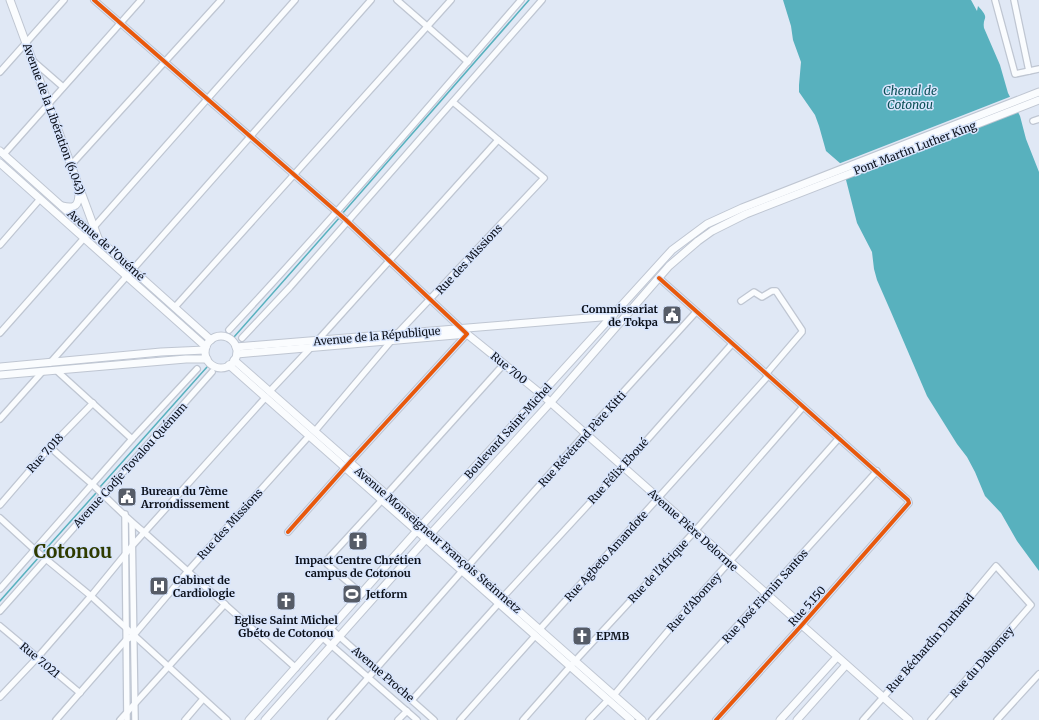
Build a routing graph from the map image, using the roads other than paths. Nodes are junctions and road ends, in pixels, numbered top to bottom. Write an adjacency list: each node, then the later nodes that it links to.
1 (10, 0): 16 (main road, Avenue de la Libération (6.043))
2 (64, 0): 16 (street)
3 (94, 0): 14 (street)
4 (141, 0): 14 (street)
5 (221, 0): 18 (street)
6 (295, 0): 25 (street)
7 (371, 0): 32 (street)
8 (398, 0): 15 (street)
9 (451, 0): 15 (street)
10 (521, 0): 19 (street)
11 (542, 0): 28 (street)
12 (995, 0): 21 (street)
13 (1014, 0): 21 (street)
14 (121, 23): 18 (street); 23 (street)
15 (428, 26): 19 (street); 37 (street)
16 (26, 42): 17 (main road, Avenue de la Libération (6.043)); 22 (street)
17 (32, 60): 23 (street); 29 (main road, Avenue de la Libération (6.043))
18 (165, 62): 25 (street); 36 (street)
19 (468, 62): 43 (street)
20 (1039, 69): 21 (street)
21 (1029, 71)
22 (0, 72)
23 (63, 88): 29 (street)
24 (1039, 92): 27 (main road)
25 (207, 99): 32 (street); 45 (street)
26 (1039, 100): 27 (main road)
27 (1027, 101): 38 (main road, Pont Martin Luther King); 40 (main road, Pont Martin Luther King)
28 (453, 102): 33 (street); 44 (street)
29 (49, 104): 34 (street); 36 (main road, Avenue de la Libération (6.043))
30 (1039, 119): 31 (street)
31 (1032, 121)
32 (250, 136): 37 (street); 50 (street)
33 (498, 140): 49 (street); 53 (street, Rue des Missions)
34 (2, 152): 42 (main road, Avenue de l'Ouémé)
35 (0, 163): 41 (main road, Avenue de l'Ouémé)
36 (71, 165): 39 (main road, Avenue de la Libération (6.043))
37 (294, 175): 43 (street); 55 (street)
38 (798, 185): 57 (main road, Boulevard Saint-Michel)
39 (80, 188): 42 (main road); 45 (main road, Avenue de la Libération (6.043))
40 (802, 192): 52 (main road, Boulevard Saint-Michel)
41 (40, 199): 46 (main road, Avenue de l'Ouémé); 48 (street)
42 (62, 206): 45 (main road, Avenue de l'Ouémé)
43 (337, 213): 44 (street); 59 (street)
44 (347, 221): 49 (street); 63 (street)
45 (92, 229): 46 (street); 47 (main road, Avenue de la Libération (6.043))
46 (84, 238): 51 (main road, Avenue de l'Ouémé); 60 (street)
47 (98, 239): 50 (main road, Avenue de l'Ouémé)
48 (0, 245)
49 (390, 261): 53 (street); 65 (street)
50 (133, 270): 51 (street); 55 (main road, Avenue de l'Ouémé)
51 (128, 277): 69 (main road, Avenue de l'Ouémé); 72 (street)
52 (659, 278): 56 (street); 83 (main road, Boulevard Saint-Michel)
53 (431, 299): 58 (street); 61 (street, Rue des Missions)
54 (741, 301): 80 (street, Rue Agbeto Amandote)
55 (175, 307): 64 (main road, Avenue de l'Ouémé)
56 (696, 312): 67 (street); 88 (street, Rue Révérend Père Kitti)
57 (613, 316): 58 (main road, Avenue de la République); 82 (main road, Boulevard Saint-Michel)
58 (461, 328): 61 (main road, Avenue de la République); 62 (street)
59 (228, 330)
60 (0, 332)
61 (397, 334): 65 (main road, Avenue de la République); 66 (street, Rue des Missions)
62 (467, 334): 66 (main road, Avenue de la République); 73 (main road, Rue 700); 92 (street)
63 (242, 338)
64 (211, 340): 69 (main road); 70 (main road)
65 (318, 340): 68 (street); 70 (main road, Avenue de la République)
66 (391, 341): 68 (main road, Avenue de la République); 87 (street, Rue des Missions)
67 (732, 344): 80 (street); 93 (street, Rue Félix Eboué)
68 (312, 348): 70 (main road, Avenue de la République); 81 (street)
69 (206, 349): 71 (main road); 72 (main road)
70 (234, 357): 71 (main road); 81 (main road, Avenue Monseigneur François Steinmetz)
71 (207, 359): 75 (main road)
72 (50, 363): 74 (main road)
73 (504, 364): 82 (main road, Rue 700); 97 (street)
74 (0, 367)
75 (56, 370): 77 (main road); 84 (street)
76 (197, 370): 90 (street, Avenue Codje Tovalou Quénum)
77 (43, 371): 79 (main road); 86 (street)
78 (212, 372): 96 (street, Avenue Codje Tovalou Quénum)
79 (0, 375)
80 (767, 375): 85 (street); 98 (street, Rue Agbeto Amandote)
81 (268, 394): 87 (main road, Avenue Monseigneur François Steinmetz); 106 (street)
82 (541, 394): 83 (main road, Rue 700); 103 (main road, Boulevard Saint-Michel)
83 (550, 402): 88 (main road, Avenue Pière Delorme); 107 (main road, Boulevard Saint-Michel)
84 (92, 403): 90 (street); 91 (street, Rue 7.018)
85 (803, 406): 89 (street); 104 (street, Rue de l'Afrique)
86 (0, 419)
87 (312, 433): 92 (main road, Avenue Monseigneur François Steinmetz); 115 (street, Rue des Missions)
88 (586, 434): 93 (main road, Avenue Pière Delorme); 114 (street, Rue Révérend Père Kitti)
89 (839, 438): 94 (street); 112 (street, Rue d'Abomey)
90 (132, 439): 95 (street, Avenue Codje Tovalou Quénum)
91 (50, 447): 95 (street); 99 (street, Rue 7.018)
92 (347, 465): 97 (main road, Avenue Monseigneur François Steinmetz); 105 (street)
93 (623, 467): 98 (main road, Avenue Pière Delorme); 120 (street, Rue Félix Eboué)
94 (877, 471): 118 (street, Rue José Firmin Santos); 124 (street, Rue 5.150)
95 (92, 485): 96 (street); 109 (street, Avenue Codje Tovalou Quénum)
96 (103, 495): 100 (street); 111 (street, Avenue Codje Tovalou Quénum)
97 (384, 497): 103 (main road, Avenue Monseigneur François Steinmetz); 117 (street)
98 (658, 498): 104 (main road, Avenue Pière Delorme); 127 (street, Rue Agbeto Amandote)
99 (0, 505)
100 (124, 514): 102 (street); 110 (street)
101 (0, 518): 109 (street)
102 (132, 523): 106 (street); 108 (street)
103 (420, 528): 107 (main road, Avenue Monseigneur François Steinmetz); 117 (main road, Boulevard Saint-Michel)
104 (695, 531): 112 (main road, Avenue Pière Delorme); 135 (street, Rue de l'Afrique)
105 (288, 532)
106 (145, 533): 108 (street); 115 (street)
107 (428, 536): 114 (main road, Avenue Monseigneur François Steinmetz); 129 (main road, Boulevard Saint-Michel)
108 (132, 546): 110 (street); 128 (street)
109 (35, 550): 111 (street); 116 (street, Avenue Codje Tovalou Quénum)
110 (125, 555): 119 (street); 125 (street)
111 (46, 559): 119 (street); 122 (street, Avenue Codje Tovalou Quénum)
112 (730, 562): 118 (main road, Avenue Pière Delorme); 143 (street, Rue d'Abomey)
113 (996, 566): 145 (street, Rue Béchardin Durhand); 175 (street, Rue du Dahomey)
114 (465, 569): 120 (main road, Avenue Monseigneur François Steinmetz); 139 (street, Rue Révérend Père Kitti)
115 (188, 571): 121 (street); 128 (street, Rue des Missions)
116 (0, 589)
117 (362, 594): 126 (main road, Boulevard Saint-Michel)
118 (767, 595): 124 (main road, Avenue Pière Delorme); 169 (street, Rue José Firmin Santos)
119 (91, 596): 125 (street); 134 (street)
120 (501, 600): 127 (main road, Avenue Monseigneur François Steinmetz); 147 (street, Rue Félix Eboué)
121 (225, 604): 137 (street); 138 (street)
122 (0, 611)
123 (0, 626): 134 (street, Rue 7.021)
124 (801, 626): 133 (main road, Avenue Pière Delorme); 170 (street, Rue 5.150)
125 (126, 628): 128 (street); 131 (street)
126 (331, 629): 129 (street, Avenue Proche); 130 (main road, Boulevard Saint-Michel)
127 (538, 633): 135 (main road, Avenue Monseigneur François Steinmetz); 164 (street, Rue Agbeto Amandote)
128 (133, 636): 131 (street, Rue des Missions); 137 (street); 149 (street)
129 (339, 636): 132 (main road, Boulevard Saint-Michel); 139 (street, Avenue Proche)
130 (323, 638): 132 (street, Avenue Proche); 138 (main road, Boulevard Saint-Michel)
131 (126, 640): 142 (street, Rue des Missions); 151 (street)
132 (331, 645): 141 (street, Avenue Proche); 159 (main road, Boulevard Saint-Michel)
133 (836, 657): 136 (main road, Avenue Pière Delorme); 171 (main road)
134 (37, 658): 142 (street, Rue 7.021); 144 (street)
135 (573, 664): 143 (main road, Avenue Monseigneur François Steinmetz); 148 (main road, Avenue Monseigneur François Steinmetz); 165 (street, Rue de l'Afrique)
136 (846, 665): 145 (main road, Avenue Pière Delorme); 172 (main road)
137 (168, 667): 146 (street); 149 (street)
138 (296, 668): 158 (main road, Boulevard Saint-Michel)
139 (376, 669): 141 (street, Rue Révérend Père Kitti); 147 (street, Avenue Proche)
140 (1039, 674): 176 (street)
141 (368, 678): 150 (street, Avenue Proche); 160 (street, Rue Révérend Père Kitti)
142 (80, 693): 152 (street, Rue des Missions)
143 (614, 695): 168 (main road, Avenue Monseigneur François Steinmetz)
144 (0, 697)
145 (883, 698): 173 (street, Rue Béchardin Durhand); 174 (main road, Avenue Pière Delorme)
146 (204, 699): 156 (street); 157 (street)
147 (412, 700): 163 (street, Avenue Proche)
148 (608, 700): 166 (street); 167 (main road, Avenue Monseigneur François Steinmetz)
149 (134, 703): 151 (street); 155 (street)
150 (406, 711): 161 (street); 162 (street, Avenue Proche)
151 (127, 712): 153 (street); 154 (street)
152 (56, 720)
153 (120, 720)
154 (127, 720)
155 (135, 720)
156 (185, 720)
157 (227, 720)
158 (249, 720)
159 (265, 720)
160 (331, 720)
161 (398, 720)
162 (417, 720)
163 (434, 720)
164 (460, 720)
165 (523, 720)
166 (589, 720)
167 (631, 720)
168 (642, 720)
169 (652, 720)
170 (716, 720)
171 (780, 720)
172 (797, 720)
173 (863, 720)
174 (909, 720)
175 (931, 720)
176 (997, 720)

